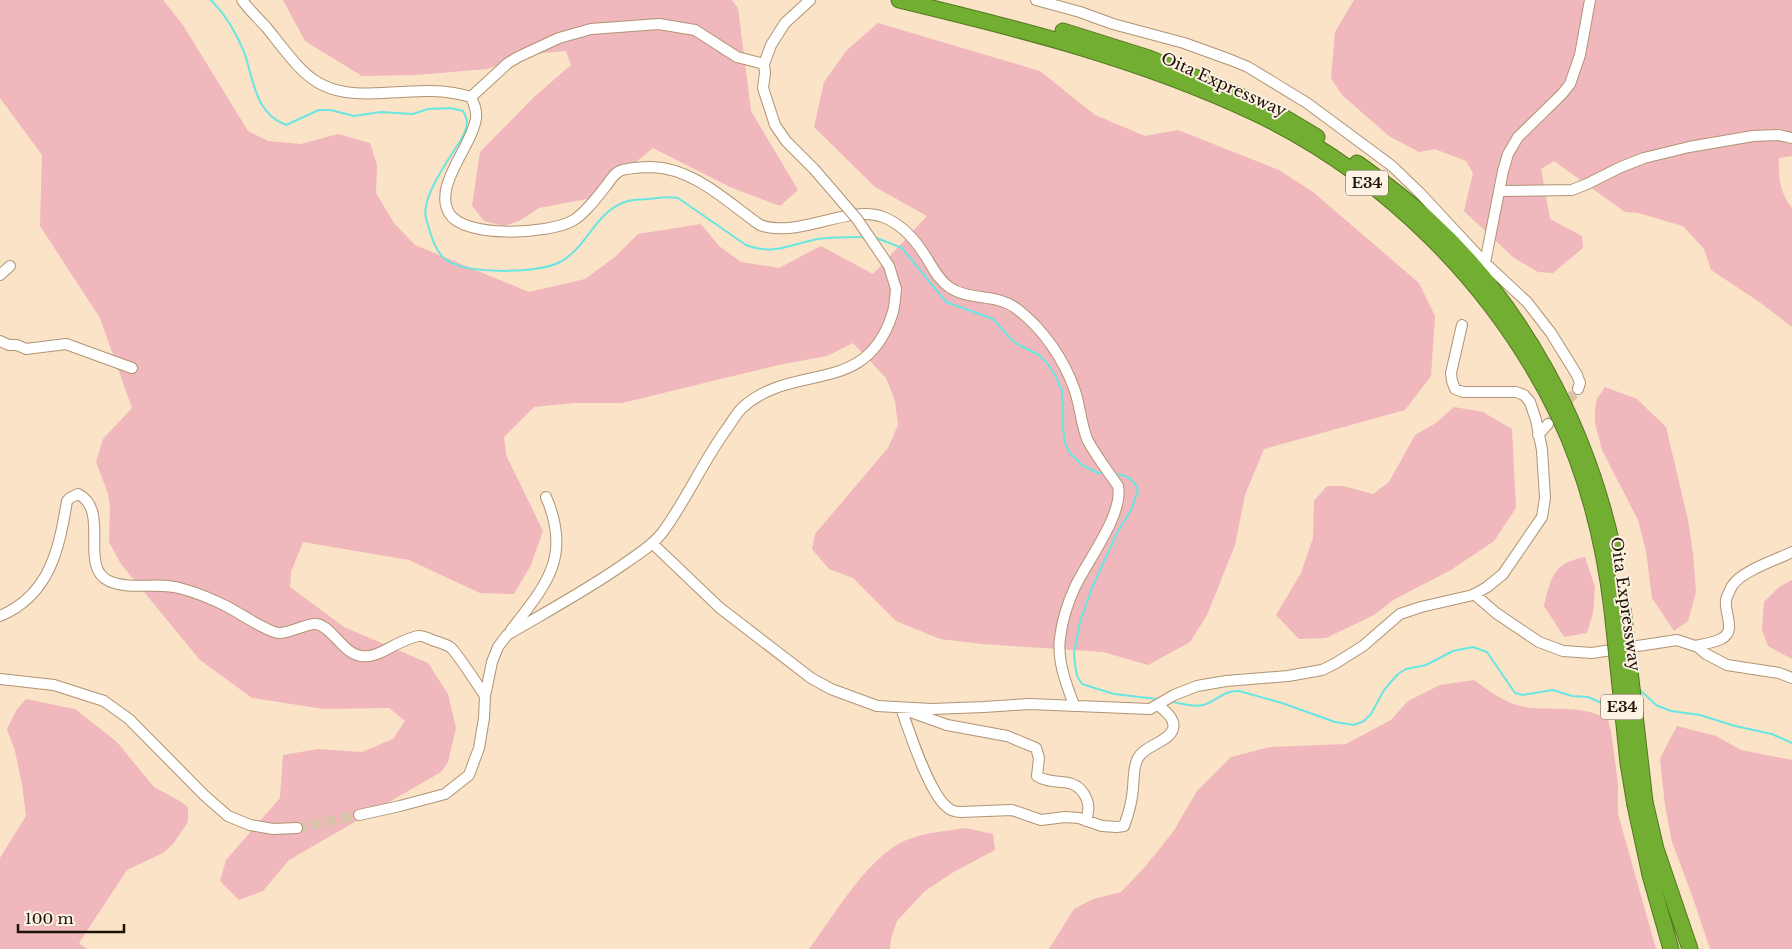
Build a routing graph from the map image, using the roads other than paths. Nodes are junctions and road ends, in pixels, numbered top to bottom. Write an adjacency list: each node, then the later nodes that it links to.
1 (242, 0): 8 (street)
2 (810, 0): 7 (street)
3 (899, 0): 24 (highway, Oita Expressway / E34)
4 (942, 0): 24 (highway, Oita Expressway / E34)
5 (1036, 0): 11 (street)
6 (1590, 0): 10 (street)
7 (764, 64): 8 (street); 21 (street, bridge)
8 (471, 97): 31 (street)
9 (1792, 138): 10 (street)
10 (1500, 191): 11 (street)
11 (1485, 263): 17 (street)
12 (10, 266): 13 (street)
13 (0, 275)
14 (1462, 325): 19 (street)
15 (0, 342): 16 (street)
16 (132, 368)
17 (1578, 389)
18 (1548, 424): 19 (street)
19 (1538, 434): 23 (street)
20 (546, 497): 26 (street)
21 (653, 544): 26 (street); 33 (street)
22 (1792, 552): 27 (street)
23 (1474, 594): 27 (street); 32 (street)
24 (1617, 609): 34 (highway, Oita Expressway / E34, bridge)
25 (0, 616): 30 (street)
26 (507, 635): 30 (street)
27 (1694, 646): 28 (street)
28 (1792, 678)
29 (0, 679): 37 (street)
30 (485, 696): 35 (street)
31 (1074, 705): 32 (street); 33 (street)
32 (1158, 705): 36 (street)
33 (901, 708): 36 (street); 36 (street)
34 (1640, 803): 38 (highway, Oita Expressway / E34); 39 (highway, Oita Expressway / E34)
35 (359, 815)
36 (1086, 821)
37 (297, 828)
38 (1672, 949)
39 (1690, 949)

